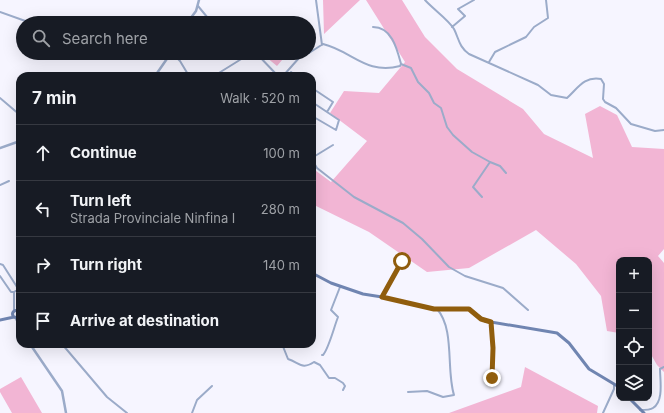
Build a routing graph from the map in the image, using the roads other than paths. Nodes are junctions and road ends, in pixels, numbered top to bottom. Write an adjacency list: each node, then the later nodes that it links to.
1 (199, 0): 6 (street)
2 (316, 0): 13 (street)
3 (425, 0): 12 (street)
4 (474, 0): 12 (street)
5 (546, 0): 20 (street)
6 (198, 6): 8 (street); 9 (street)
7 (0, 12): 10 (street)
8 (194, 16)
9 (206, 16)
10 (16, 18)
11 (373, 27): 21 (street)
12 (452, 27): 20 (street)
13 (322, 45): 14 (street); 21 (street)
14 (316, 49)
15 (166, 60): 22 (street)
16 (179, 60): 23 (street)
17 (240, 60): 24 (street)
18 (263, 60): 25 (street)
19 (297, 60): 26 (street)
20 (489, 62): 33 (street)
21 (401, 64): 38 (street)
22 (158, 72)
23 (187, 72)
24 (220, 72)
25 (274, 72)
26 (287, 72)
27 (316, 91): 31 (street)
28 (0, 98): 30 (street)
29 (316, 105): 31 (street)
30 (16, 112)
31 (327, 112): 32 (street)
32 (316, 118)
33 (664, 130)
34 (16, 142): 36 (street)
35 (333, 145): 37 (street)
36 (0, 148)
37 (316, 155)
38 (490, 162): 40 (street); 43 (street)
39 (316, 167): 54 (street)
40 (506, 173)
41 (9, 181): 42 (street)
42 (0, 185)
43 (482, 197)
44 (402, 261): 52 (street)
45 (0, 264): 48 (street)
46 (316, 275): 49 (main road)
47 (0, 276): 51 (street)
48 (16, 285)
49 (340, 287): 52 (main road); 62 (street)
50 (16, 289): 51 (street)
51 (14, 292): 55 (street)
52 (382, 297): 53 (main road)
53 (437, 309): 58 (main road); 68 (street)
54 (528, 310)
55 (16, 312)
56 (16, 314): 57 (main road)
57 (0, 320)
58 (491, 322): 64 (street); 65 (main road)
59 (33, 348): 71 (street)
60 (65, 348): 72 (street)
61 (284, 348): 67 (street)
62 (322, 355)
63 (664, 367): 70 (street)
64 (492, 378)
65 (614, 383): 74 (street)
66 (212, 386): 73 (street)
67 (343, 390)
68 (408, 392)
69 (632, 401): 70 (main road)
70 (640, 410): 75 (main road)
71 (66, 413)
72 (127, 413)
73 (192, 413)
74 (603, 413)
75 (644, 413)

